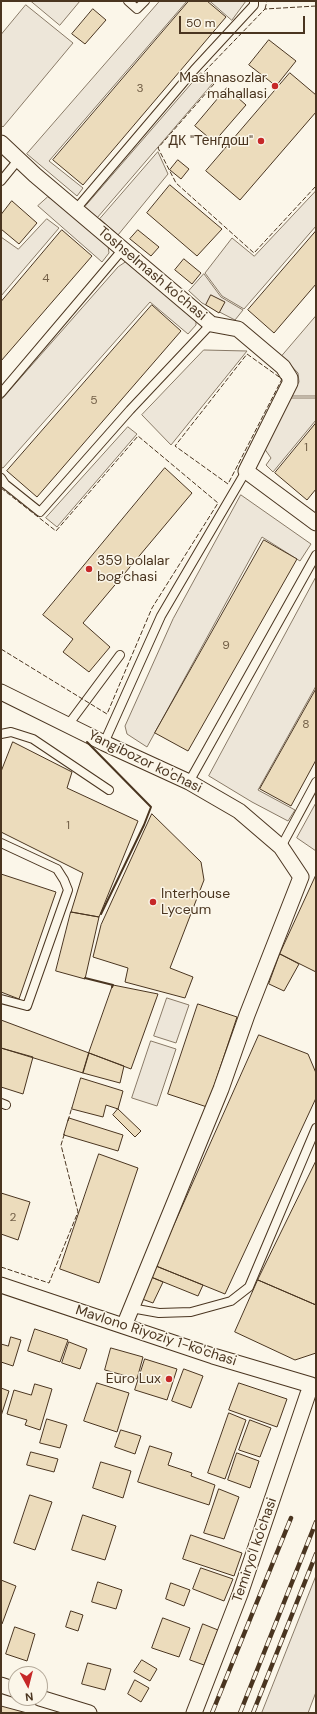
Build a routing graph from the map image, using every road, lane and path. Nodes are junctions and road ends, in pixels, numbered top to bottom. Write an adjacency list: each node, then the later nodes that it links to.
1 (128, 1): 2 (lane)
2 (145, 1)
3 (254, 1): 7 (lane)
4 (1, 143): 5 (street, Toshselmash ko'chasi)
5 (19, 159): 6 (lane); 7 (street, Toshselmash ko'chasi)
6 (1, 181)
7 (76, 209): 8 (street, Toshselmash ko'chasi)
8 (123, 249): 9 (street, Toshselmash ko'chasi); 10 (lane)
9 (212, 324): 11 (street, Toshselmash ko'chasi); 12 (lane)
10 (1, 393)
11 (246, 471): 13 (street); 19 (lane)
12 (1, 478)
13 (315, 521)
14 (316, 555): 20 (lane)
15 (120, 655): 17 (lane)
16 (1, 692): 17 (street, Yangibozor ko'chasi)
17 (68, 725): 19 (street, Yangibozor ko'chasi)
18 (1, 734): 22 (lane)
19 (104, 743): 20 (street, Yangibozor ko'chasi)
20 (190, 782): 24 (street, Yangibozor ko'chasi)
21 (316, 782): 24 (lane)
22 (109, 790)
23 (1, 843): 25 (lane)
24 (280, 847): 28 (street, Yangibozor ko'chasi)
25 (1, 999)
26 (316, 1128): 28 (lane)
27 (1, 1285): 29 (street, Mavlono Riyoziy 1-ko'chasi)
28 (131, 1308): 29 (street)
29 (124, 1326): 30 (street, Mavlono Riyoziy 1-ko'chasi)
30 (312, 1384): 33 (street, Temiryo'l ko'chasi)
31 (48, 1700): 32 (street)
32 (89, 1713)
33 (194, 1713)

